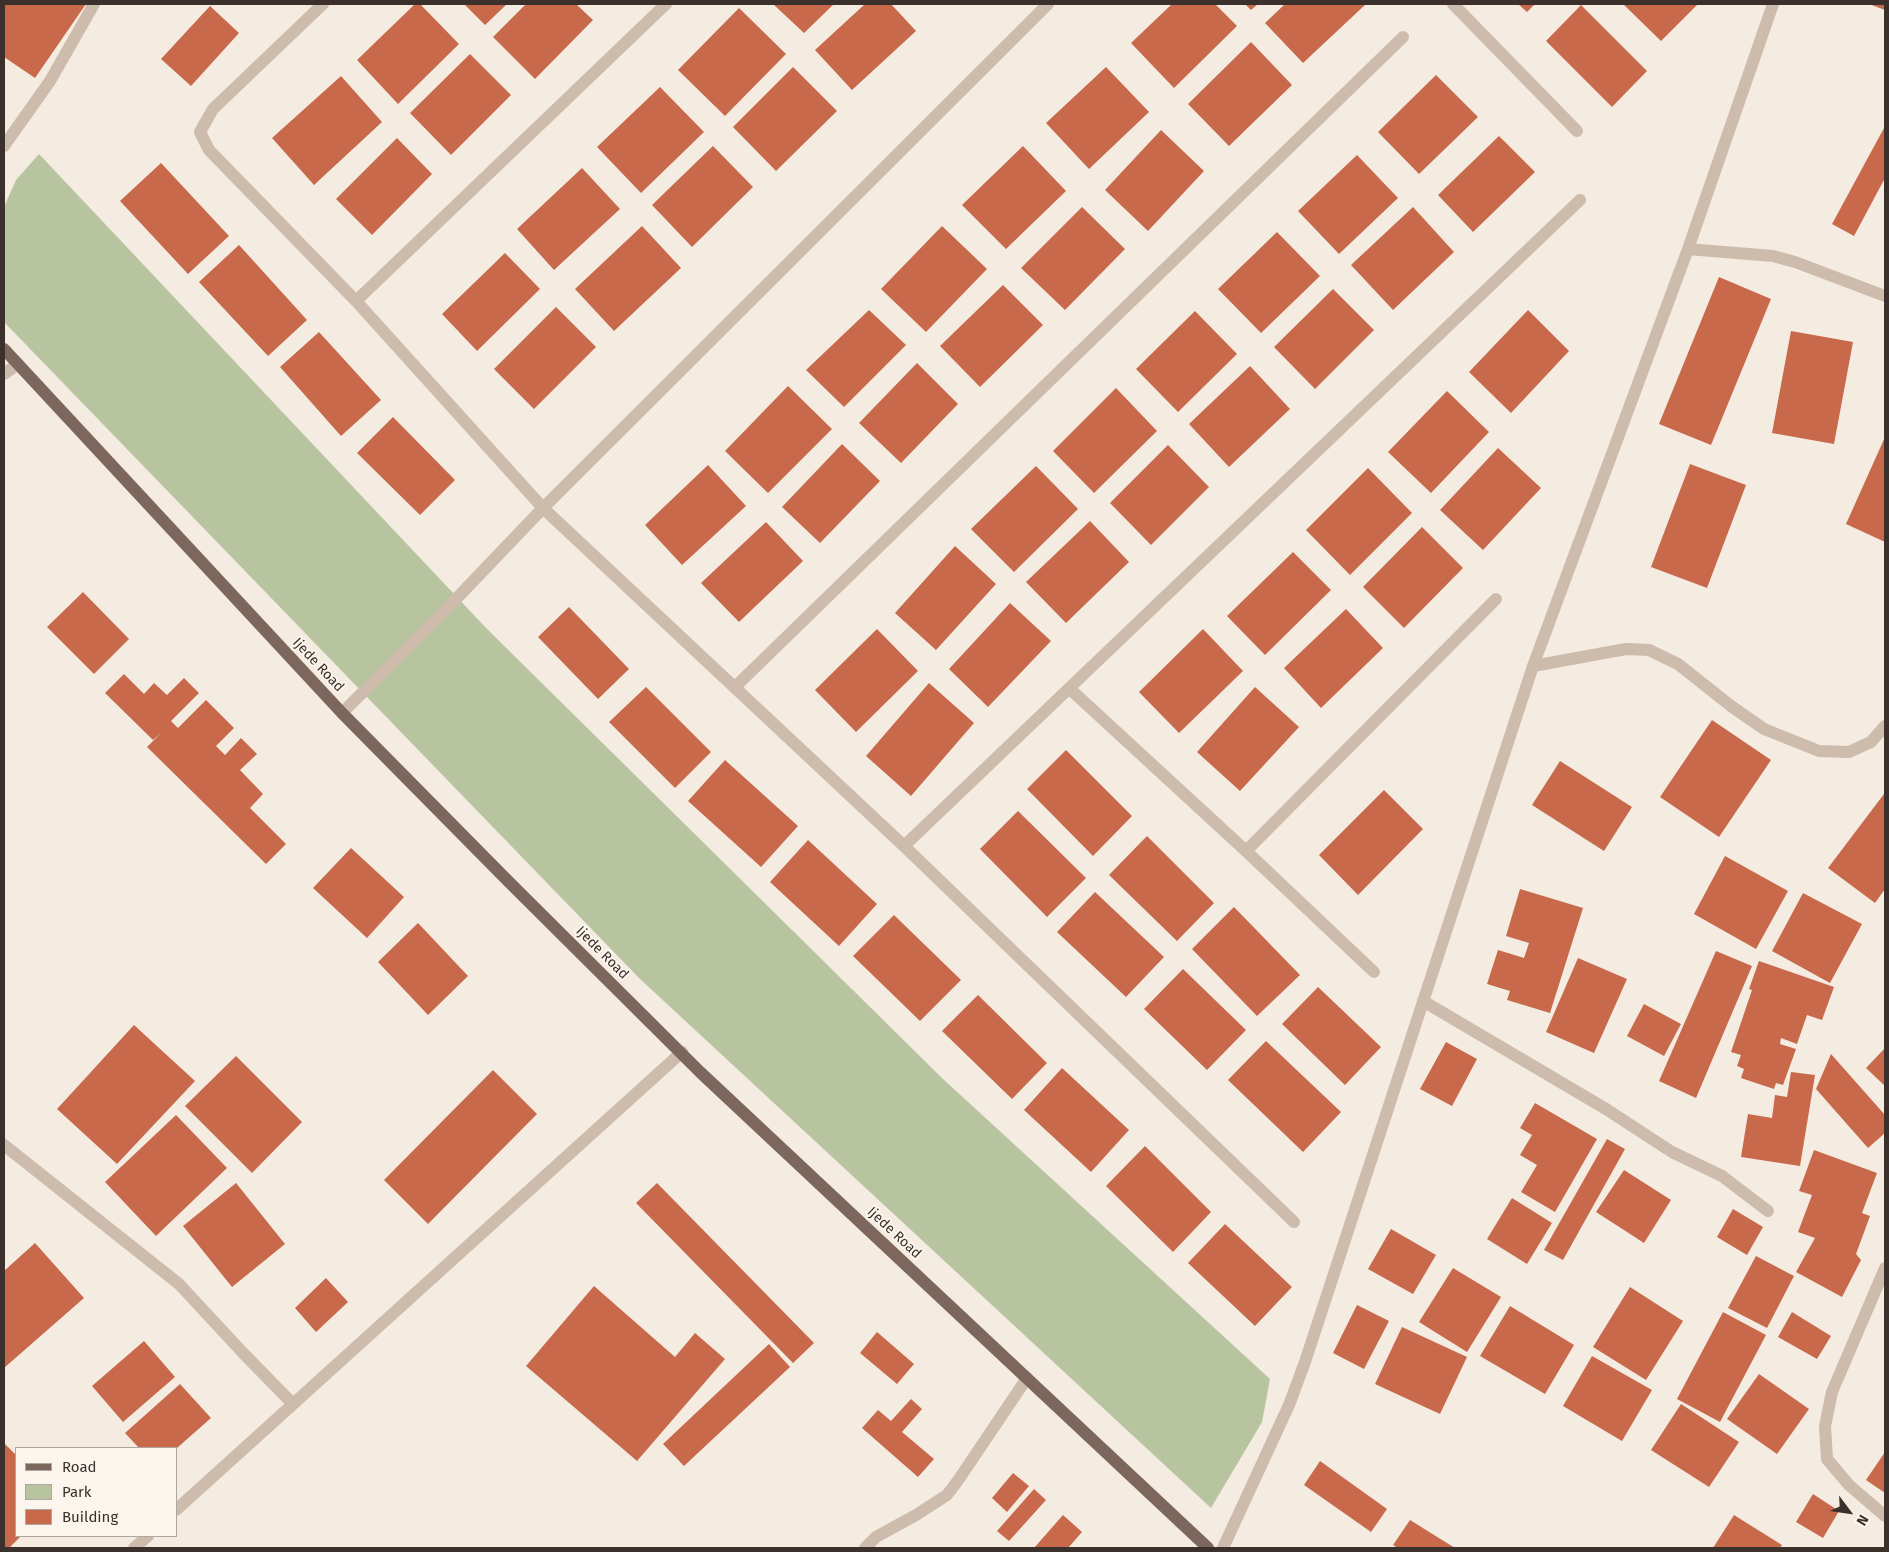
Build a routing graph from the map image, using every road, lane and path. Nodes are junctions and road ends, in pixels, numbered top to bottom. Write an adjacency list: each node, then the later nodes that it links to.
1 (94, 4): 9 (street)
2 (323, 4): 13 (street)
3 (666, 4): 13 (street)
4 (1048, 4): 17 (street)
5 (1453, 4): 8 (street)
6 (1774, 4): 11 (street)
7 (1403, 37): 20 (street)
8 (1577, 131)
9 (4, 146)
10 (1580, 200): 21 (street)
11 (1688, 250): 12 (street); 19 (street)
12 (1885, 295)
13 (356, 301): 17 (street)
14 (4, 349): 15 (main road, Ijede Road)
15 (18, 364): 16 (street); 22 (main road, Ijede Road)
16 (4, 374)
17 (543, 508): 20 (street); 22 (street)
18 (1496, 599): 25 (street)
19 (1533, 666): 23 (street); 27 (street)
20 (735, 687): 24 (street)
21 (1070, 689): 24 (street); 25 (street)
22 (342, 713): 28 (main road, Ijede Road)
23 (1885, 726)
24 (904, 846): 31 (street)
25 (1246, 851): 26 (street)
26 (1374, 972)
27 (1424, 1001): 30 (street); 41 (street)
28 (682, 1052): 33 (main road, Ijede Road); 34 (street)
29 (4, 1145): 34 (street)
30 (1768, 1211)
31 (1294, 1222)
32 (1885, 1268): 36 (street)
33 (1027, 1378): 39 (street); 40 (main road, Ijede Road)
34 (293, 1404): 35 (street)
35 (178, 1508)
36 (1885, 1516)
37 (147, 1537): 38 (street)
38 (134, 1548)
39 (865, 1548)
40 (1208, 1548)
41 (1223, 1548)

